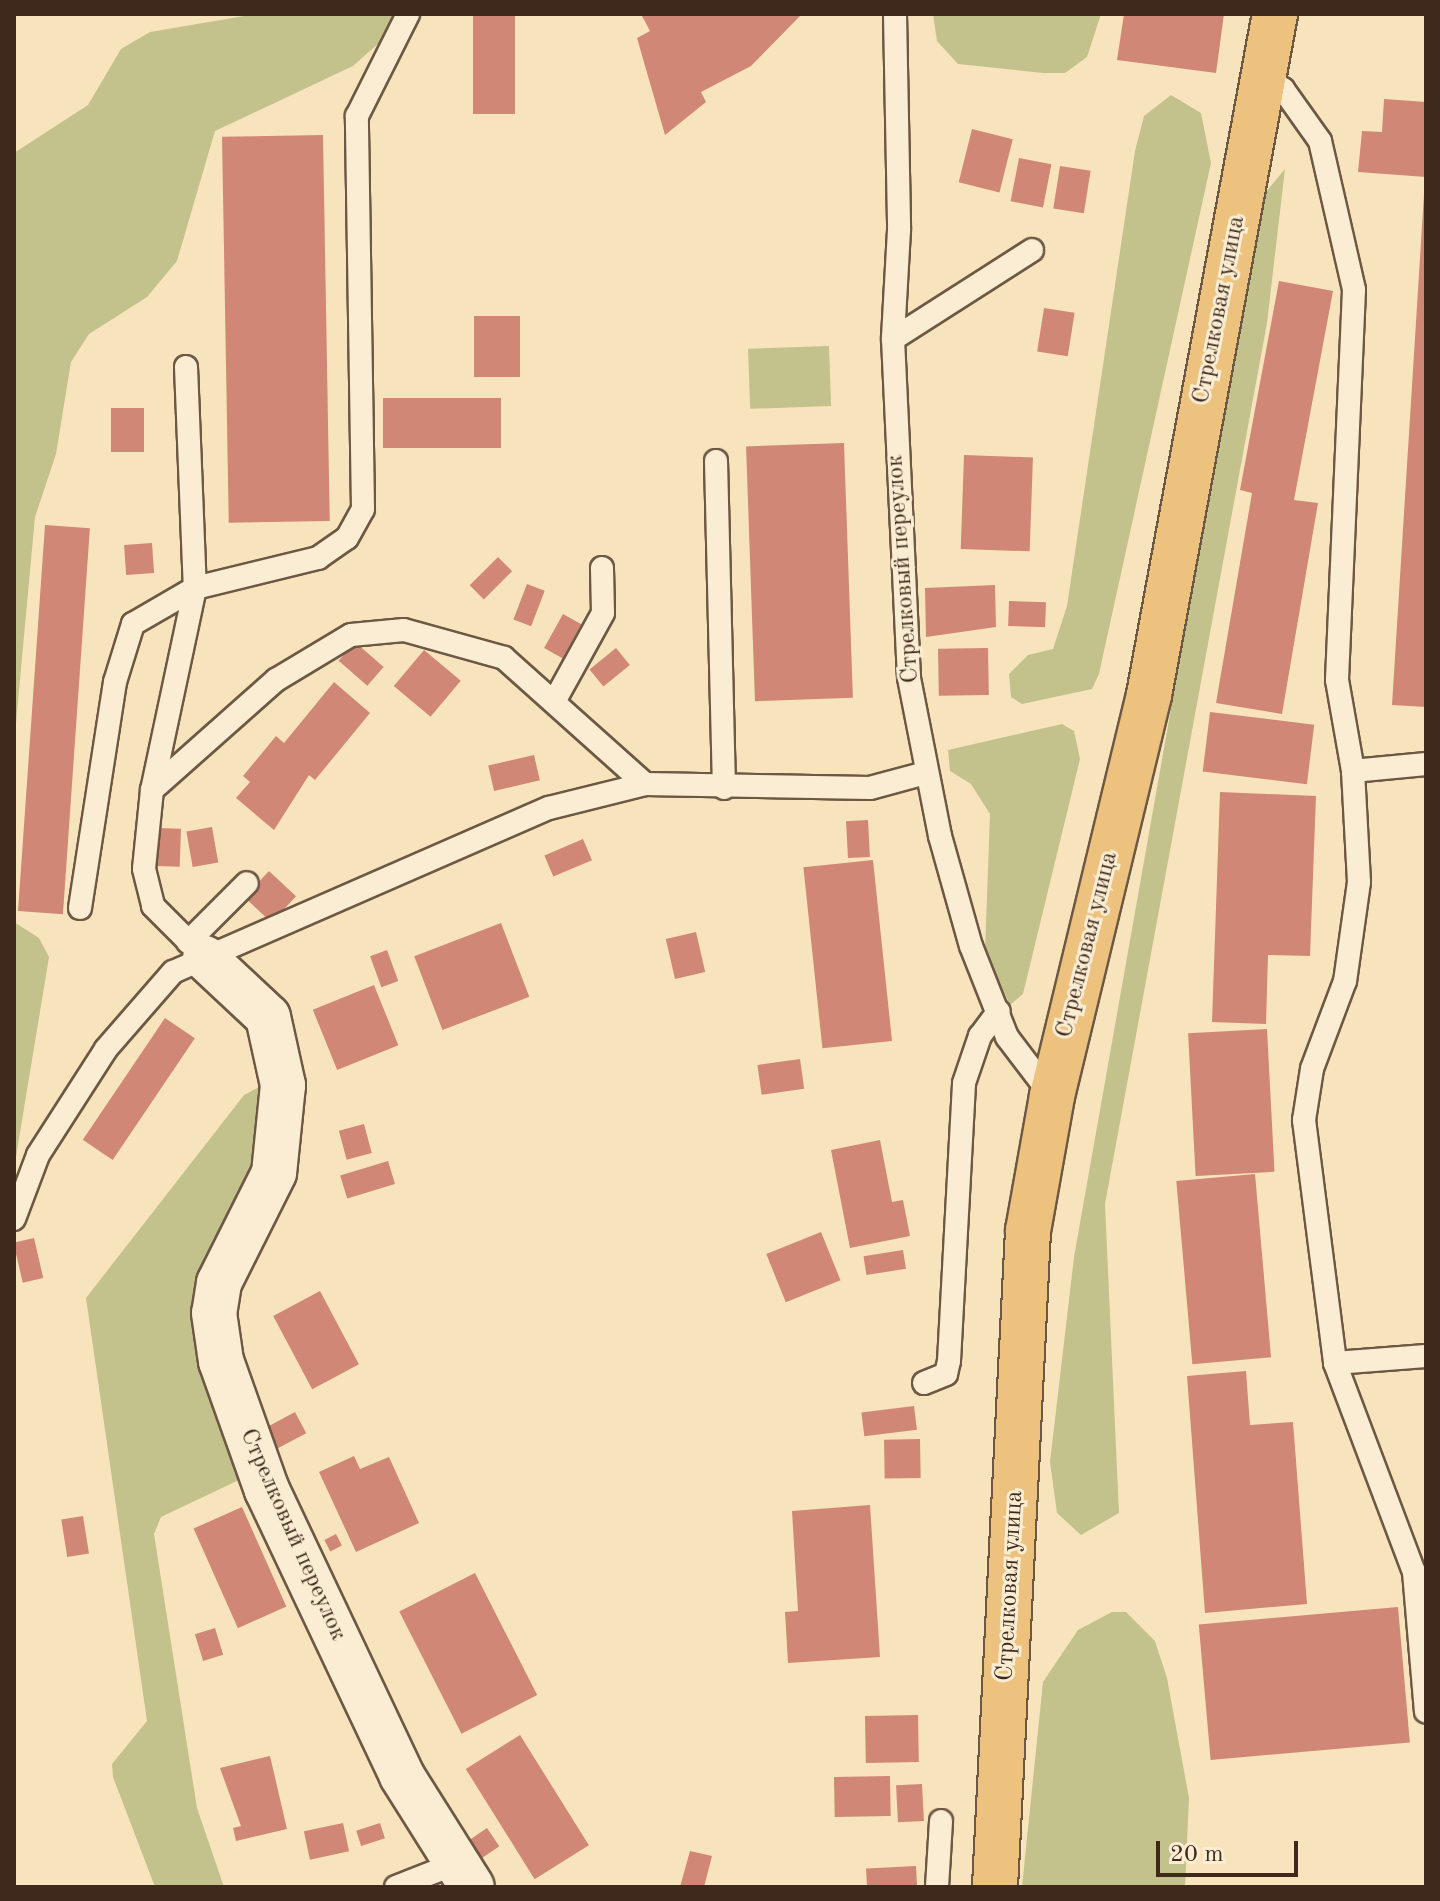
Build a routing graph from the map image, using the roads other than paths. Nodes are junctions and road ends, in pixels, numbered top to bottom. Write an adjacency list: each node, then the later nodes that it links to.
1 (408, 14): 10 (lane)
2 (895, 14): 6 (lane, Стрелковый переулок)
3 (1275, 14): 4 (main road, Стрелковая улица)
4 (1264, 80): 13 (lane); 22 (main road, Стрелковая улица)
5 (1032, 250): 6 (lane)
6 (893, 339): 14 (lane, Стрелковый переулок)
7 (186, 367): 10 (lane)
8 (716, 461): 16 (lane)
9 (602, 568): 11 (lane)
10 (195, 588): 17 (lane); 19 (lane)
11 (555, 700): 15 (lane); 17 (lane)
12 (1426, 764): 13 (lane)
13 (1353, 771): 25 (lane)
14 (926, 773): 16 (lane); 21 (lane, Стрелковый переулок)
15 (645, 784): 16 (lane); 20 (lane)
16 (724, 788)
17 (152, 790): 20 (lane)
18 (247, 883): 20 (lane)
19 (80, 908)
20 (197, 950): 23 (lane); 29 (street, Стрелковый переулок)
21 (999, 1011): 22 (lane, Стрелковый переулок); 26 (lane)
22 (1052, 1096): 32 (main road, Стрелковая улица)
23 (14, 1219)
24 (1426, 1356): 25 (lane)
25 (1335, 1363): 27 (lane)
26 (924, 1383)
27 (1426, 1711)
28 (941, 1821): 31 (lane)
29 (464, 1875): 30 (lane)
30 (396, 1887)
31 (937, 1887)
32 (995, 1887)

